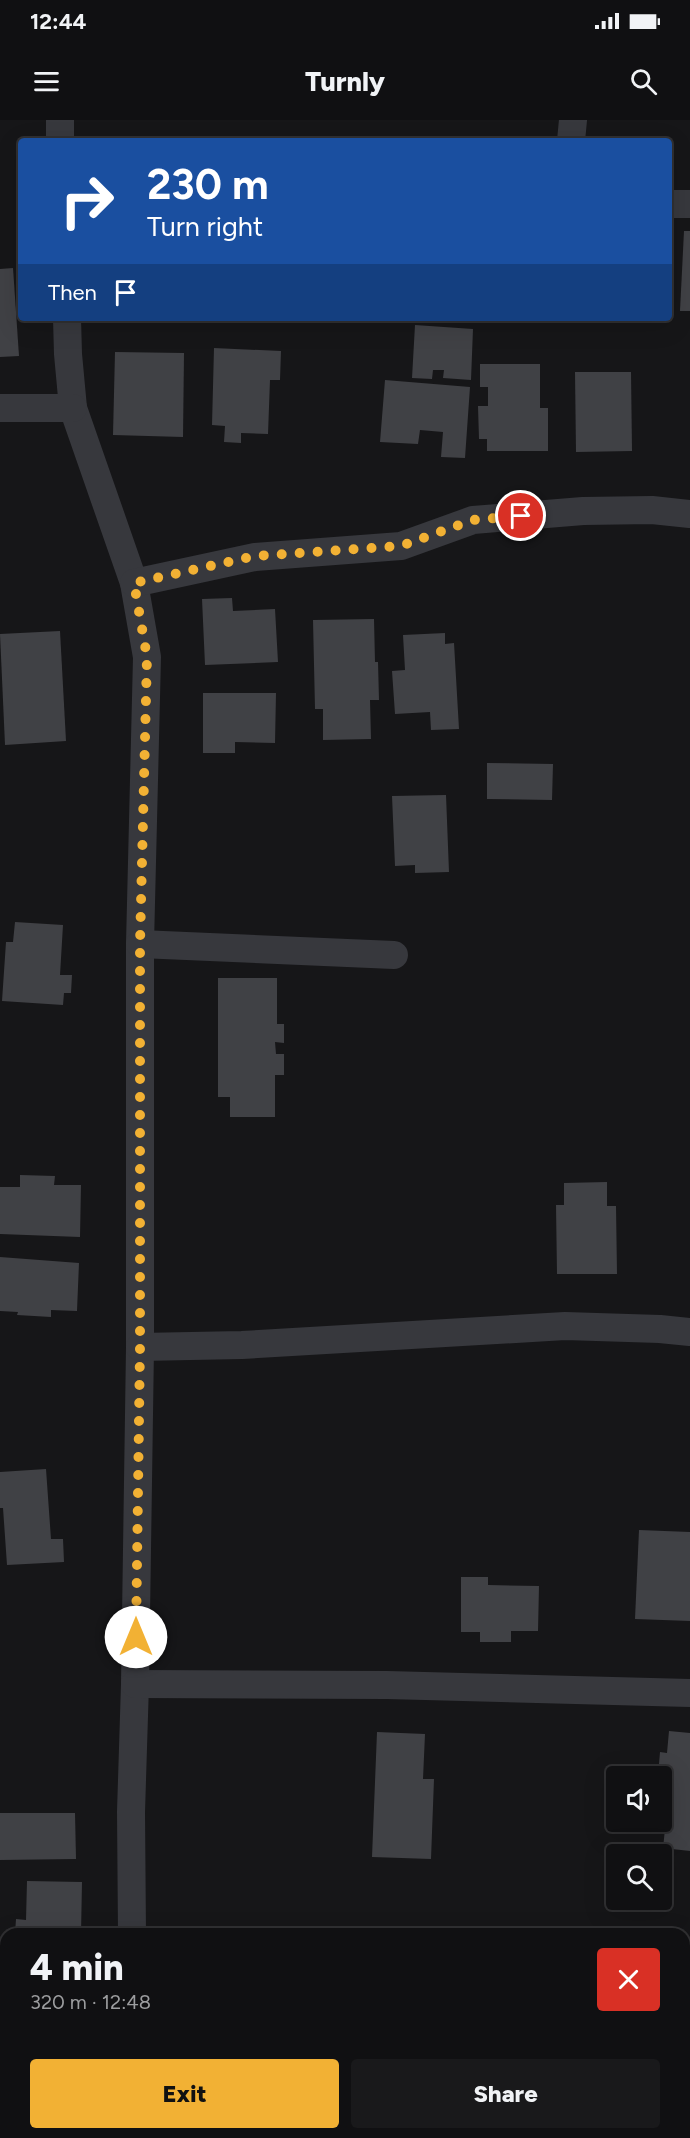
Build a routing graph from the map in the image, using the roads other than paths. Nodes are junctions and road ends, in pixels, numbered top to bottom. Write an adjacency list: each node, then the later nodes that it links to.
1 (60, 120): 3 (street)
2 (573, 120): 4 (street)
3 (60, 138)
4 (571, 138)
5 (672, 204): 6 (street)
6 (690, 204)
7 (67, 321): 9 (street)
8 (0, 408): 9 (street)
9 (74, 408): 11 (street)
10 (690, 514): 11 (street)
11 (134, 583): 12 (street)
12 (140, 944): 13 (street); 15 (street)
13 (394, 955)
14 (690, 1332): 15 (street)
15 (140, 1347): 16 (street)
16 (135, 1684): 17 (street); 18 (street)
17 (690, 1693)
18 (132, 1928)

